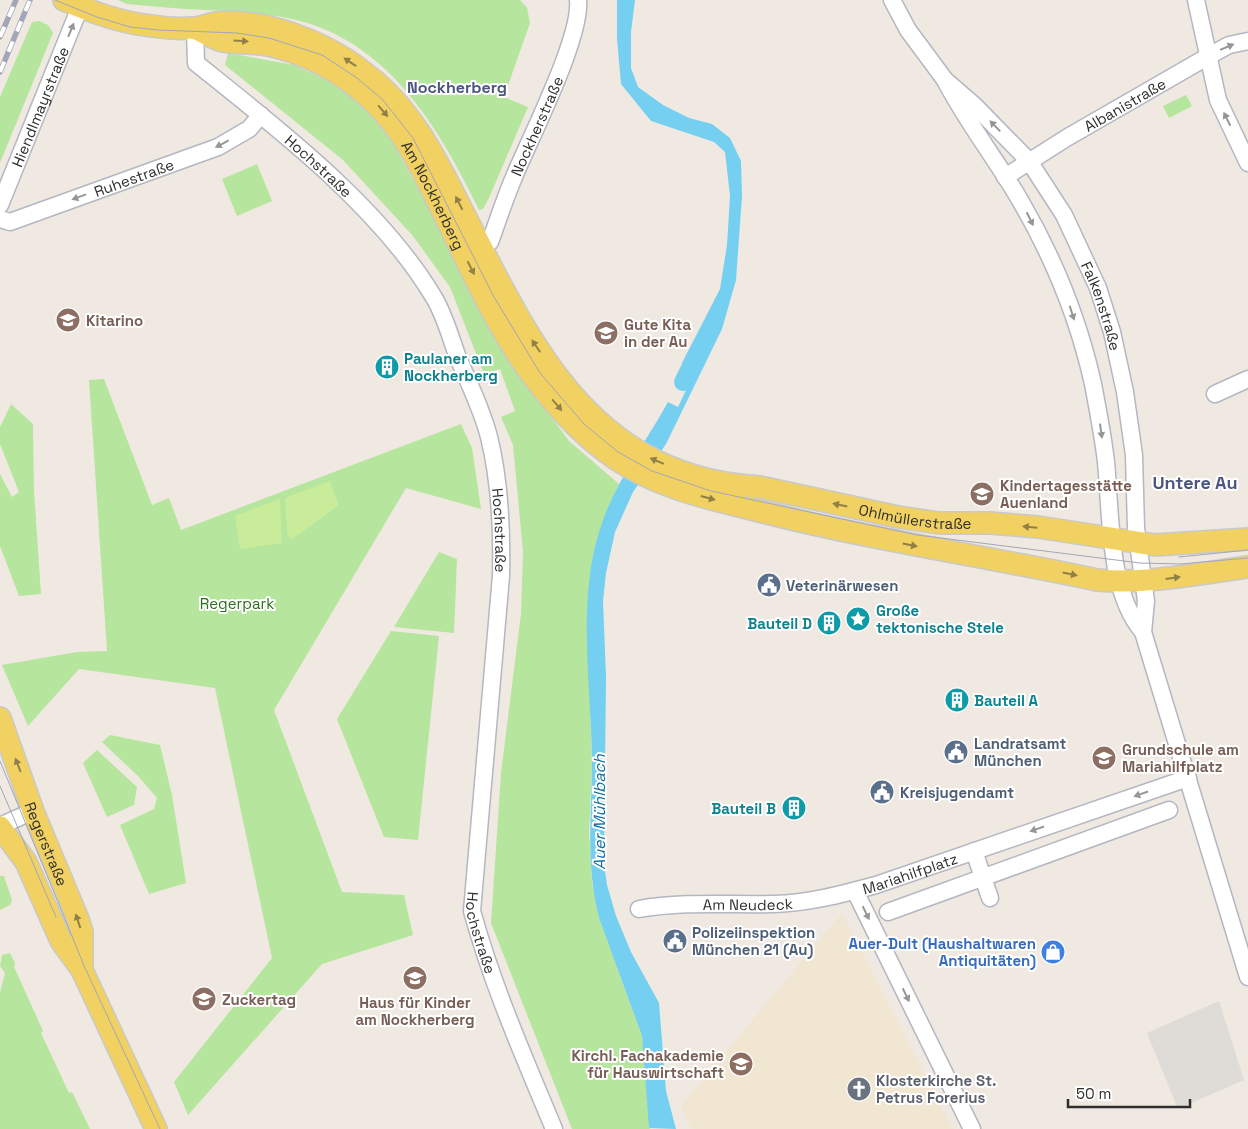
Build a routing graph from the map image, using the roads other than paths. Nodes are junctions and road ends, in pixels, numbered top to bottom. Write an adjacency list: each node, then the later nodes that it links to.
1 (578, 0): 15 (street, Nockherstraße)
2 (892, 0): 8 (street, Falkenstraße)
3 (1196, 0): 7 (street)
4 (72, 4): 5 (main road, Am Nockherberg); 13 (street, Hiendlmayrstraße, one-way to 4)
5 (195, 28): 9 (street, Hochstraße); 15 (main road, Am Nockherberg, one-way to 5); 19 (main road, Am Nockherberg, one-way to 19)
6 (1248, 41): 7 (street, Albanistraße, one-way to 6)
7 (1207, 57): 10 (street, Albanistraße); 11 (street, one-way to 7)
8 (946, 80): 10 (street, Falkenstraße, one-way to 8); 12 (street, Falkenstraße)
9 (261, 115): 14 (street, Ruhestraße, one-way to 14); 41 (street, Hochstraße)
10 (1028, 161): 12 (street, Albanistraße); 22 (street, Falkenstraße)
11 (1248, 163)
12 (1005, 177): 20 (street, Falkenstraße, one-way to 20)
13 (0, 205)
14 (0, 219)
15 (481, 246): 18 (main road, Am Nockherberg, one-way to 15)
16 (1248, 379): 17 (street)
17 (1215, 394)
18 (600, 423): 20 (main road, Ohlmüllerstraße, one-way to 18)
19 (603, 450): 25 (main road, Ohlmüllerstraße, one-way to 25)
20 (1113, 538): 22 (main road, Ohlmüllerstraße); 25 (street)
21 (1248, 540): 22 (main road, Ohlmüllerstraße)
22 (1137, 543): 24 (street, Falkenstraße)
23 (1248, 567): 24 (main road, Ohlmüllerstraße, one-way to 23)
24 (1142, 581): 25 (main road, Ohlmüllerstraße); 26 (street)
25 (1120, 582): 26 (street)
26 (1143, 632): 28 (street)
27 (0, 718): 30 (main road, Regerstraße, one-way to 27)
28 (1188, 778): 32 (street, Mariahilfplatz, one-way to 32); 39 (street)
29 (1169, 810): 33 (street)
30 (33, 811): 31 (street); 38 (main road, Regerstraße, one-way to 30)
31 (0, 827): 38 (main road, Regerstraße)
32 (974, 851): 33 (street); 34 (street, Mariahilfplatz)
33 (983, 878): 35 (street); 37 (street)
34 (855, 891): 36 (street, Am Neudeck); 42 (street, Mariahilfplatz, one-way to 42)
35 (990, 898)
36 (639, 909)
37 (888, 912)
38 (82, 970): 40 (main road, Regerstraße)
39 (1248, 977)
40 (156, 1129)
41 (554, 1129)
42 (972, 1129)

